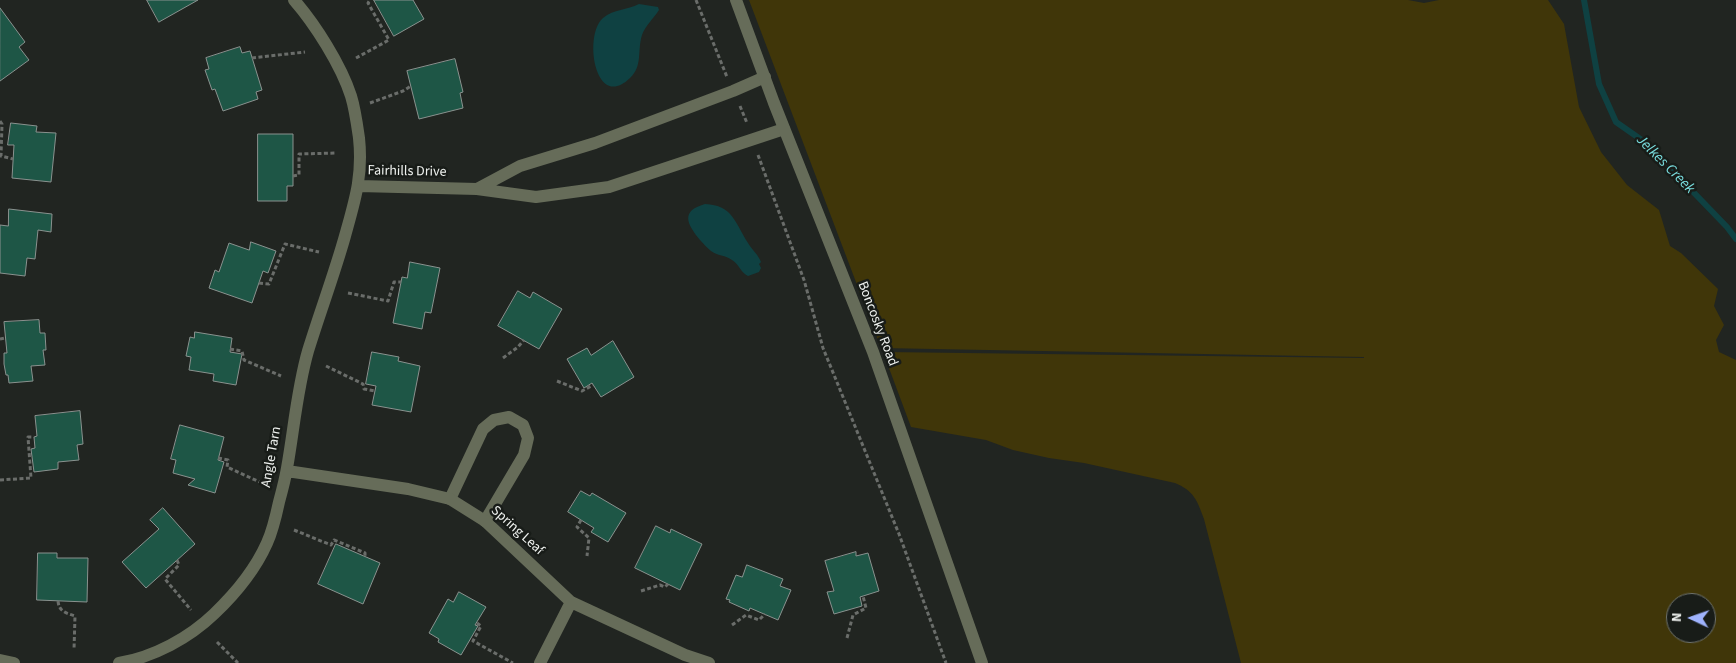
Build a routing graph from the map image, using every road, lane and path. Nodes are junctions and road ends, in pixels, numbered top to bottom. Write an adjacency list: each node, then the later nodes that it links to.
1 (294, 0): 18 (street, Fairhills Drive)
2 (370, 0): 7 (path)
3 (696, 0): 10 (path)
4 (736, 0): 8 (street, Boncosky Road)
5 (305, 52): 6 (path)
6 (252, 58)
7 (356, 58)
8 (765, 77): 10 (street); 13 (street, Boncosky Road)
9 (411, 86): 11 (path)
10 (733, 91): 14 (path); 19 (street)
11 (370, 103)
12 (0, 121): 16 (path)
13 (784, 129): 14 (street, Fairhills Drive); 66 (street, Boncosky Road)
14 (752, 139): 19 (street, Fairhills Drive); 65 (path)
15 (336, 153): 17 (path)
16 (13, 158)
17 (293, 176)
18 (359, 186): 19 (street, Fairhills Drive); 36 (street, Angle Tarn)
19 (478, 189)
20 (319, 252): 22 (path)
21 (401, 282): 23 (path)
22 (259, 283)
23 (348, 293)
24 (5, 338): 25 (path)
25 (0, 339)
26 (524, 340): 28 (path)
27 (230, 349): 30 (path)
28 (503, 358)
29 (326, 366): 33 (path)
30 (281, 376)
31 (557, 381): 32 (path)
32 (593, 385)
33 (374, 391)
34 (34, 436): 37 (path)
35 (218, 458): 38 (path)
36 (287, 470): 39 (street, Spring Leaf); 60 (street, Angle Tarn)
37 (0, 480)
38 (264, 484)
39 (450, 499): 41 (street, Spring Leaf); 41 (street)
40 (581, 520): 43 (path)
41 (485, 521): 50 (street, Spring Leaf)
42 (294, 530): 44 (path)
43 (587, 556)
44 (365, 557)
45 (177, 560): 51 (path)
46 (668, 584): 47 (path)
47 (641, 591)
48 (863, 596): 55 (path)
49 (58, 601): 57 (path)
50 (572, 602): 63 (street); 64 (street, Spring Leaf)
51 (191, 610)
52 (765, 614): 54 (path)
53 (477, 623): 62 (path)
54 (732, 625)
55 (847, 638)
56 (217, 642): 61 (path)
57 (74, 650)
58 (0, 660): 59 (street)
59 (14, 663)
60 (119, 663)
61 (238, 663)
62 (513, 663)
63 (540, 663)
64 (709, 663)
65 (946, 663)
66 (982, 663)

